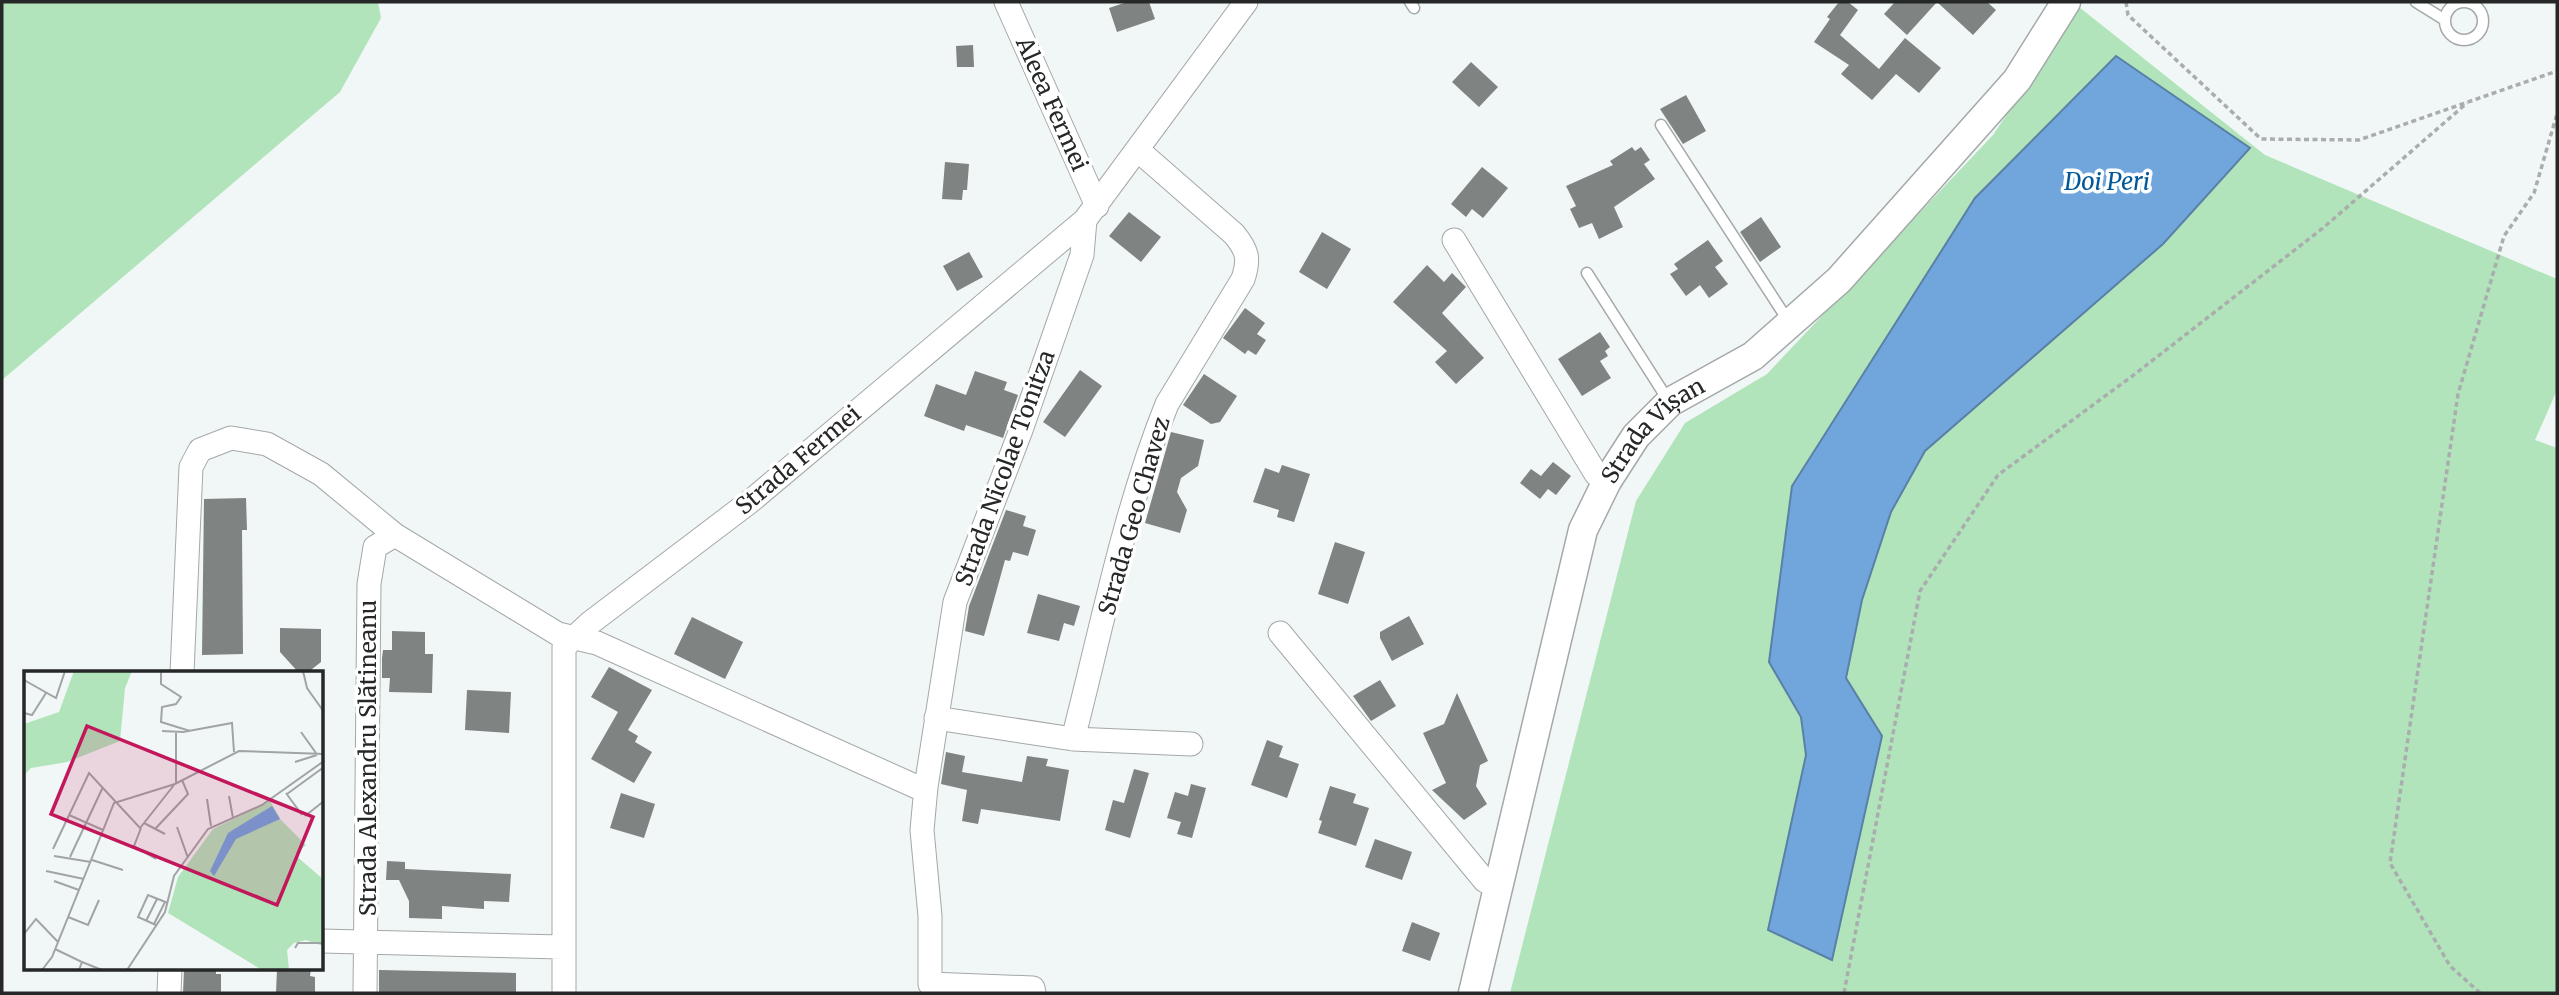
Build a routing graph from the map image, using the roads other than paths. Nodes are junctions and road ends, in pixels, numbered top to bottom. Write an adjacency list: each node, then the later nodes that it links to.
1 (1006, 2): 10 (street, Aleea Fermei)
2 (1247, 2): 9 (street, Strada Fermei)
3 (2066, 2): 13 (street, Strada Vișan)
4 (2416, 2): 7 (lane)
5 (2488, 2): 6 (lane)
6 (2480, 13): 7 (lane); 7 (lane)
7 (2445, 20)
8 (1661, 125): 13 (lane)
9 (1139, 150): 10 (street, Strada Fermei); 21 (street, Strada Geo Chavez)
10 (1091, 213): 18 (street, Strada Fermei); 20 (street, Strada Nicolae Tonitza)
11 (1454, 240): 15 (street)
12 (1587, 273): 14 (lane)
13 (1792, 324): 14 (street, Strada Vișan)
14 (1670, 402): 15 (street, Strada Vișan)
15 (1608, 481): 24 (street, Strada Vișan)
16 (395, 535): 18 (street); 19 (street); 26 (street, Strada Alexandru Slătineanu)
17 (1280, 633): 24 (street)
18 (573, 636): 23 (street); 27 (street)
19 (182, 671)
20 (936, 718): 21 (street); 23 (street, Strada Nicolae Tonitza)
21 (1073, 738): 22 (street)
22 (1191, 744)
23 (926, 787): 32 (street, Strada Nicolae Tonitza)
24 (1500, 886): 33 (street, Strada Vișan)
25 (324, 940): 26 (street)
26 (367, 942): 27 (street); 30 (street, Strada Alexandru Slătineanu)
27 (562, 947): 31 (street)
28 (170, 970): 29 (street)
29 (169, 993)
30 (365, 993)
31 (564, 993)
32 (1034, 993)
33 (1473, 993)

